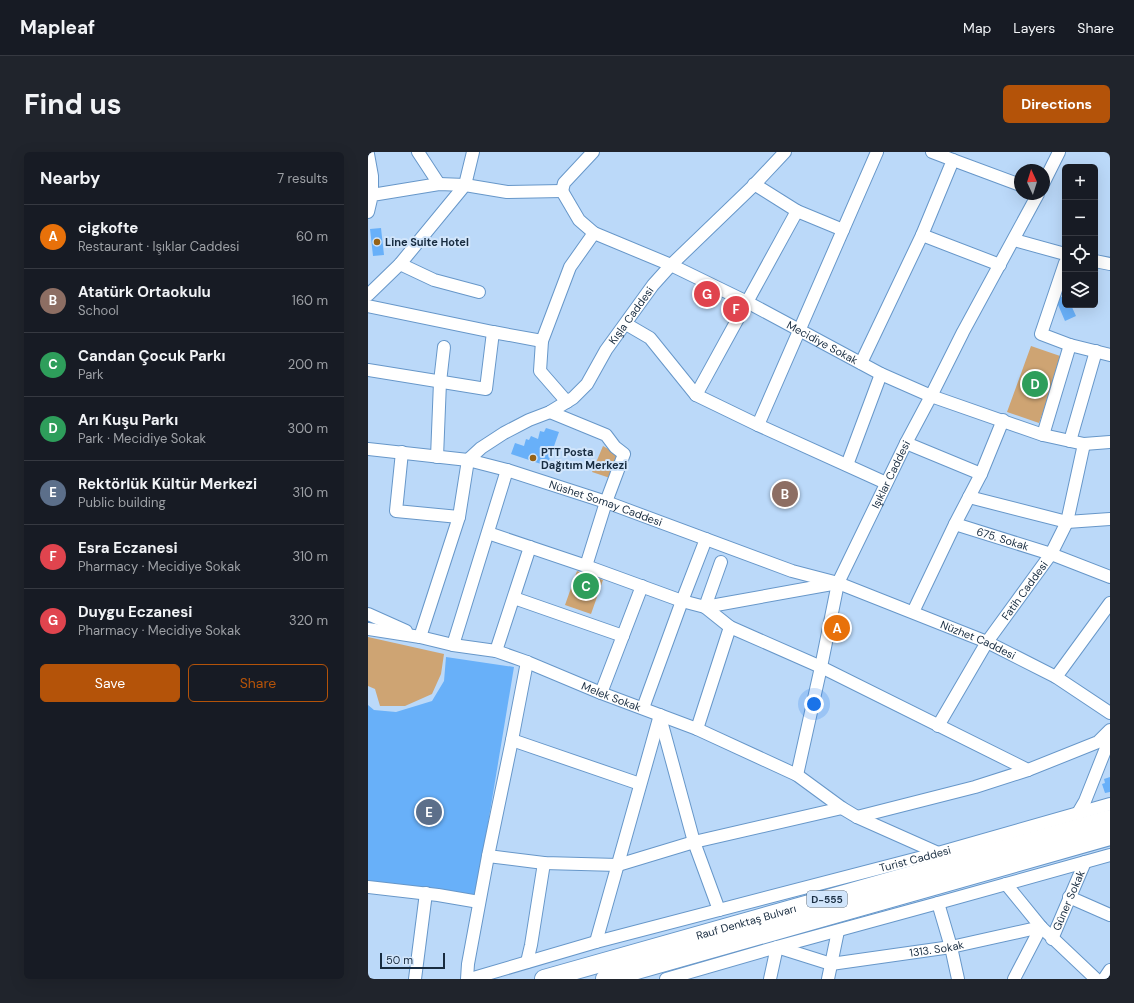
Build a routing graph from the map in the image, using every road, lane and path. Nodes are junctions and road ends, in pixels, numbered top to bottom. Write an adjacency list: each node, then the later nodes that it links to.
1 (418, 152): 12 (street)
2 (472, 152): 14 (street)
3 (593, 152): 15 (street)
4 (785, 152): 13 (street, Kışla Caddesi)
5 (877, 152): 20 (street)
6 (932, 152): 9 (street)
7 (1059, 152): 10 (street)
8 (368, 154): 16 (street)
9 (953, 160): 11 (street); 22 (street)
10 (1050, 170)
11 (1014, 183)
12 (439, 184): 14 (street); 16 (street)
13 (754, 184): 18 (street); 28 (street, Kışla Caddesi)
14 (465, 185): 15 (street); 26 (street)
15 (562, 191): 21 (street, Mecidiye Sokak)
16 (372, 195): 19 (street)
17 (1035, 200): 23 (street, Işıklar Caddesi)
18 (797, 211): 20 (street); 33 (street)
19 (368, 212)
20 (843, 230): 36 (street)
21 (594, 233): 28 (street, Mecidiye Sokak); 38 (street)
22 (922, 235): 29 (street); 43 (street)
23 (1014, 240): 24 (street); 29 (street, Işıklar Caddesi)
24 (1062, 253)
25 (1098, 262): 27 (street)
26 (400, 264): 31 (street); 32 (street)
27 (1110, 264)
28 (671, 265): 33 (street, Mecidiye Sokak); 35 (street, Kışla Caddesi)
29 (1000, 265): 48 (street, Işıklar Caddesi)
30 (1062, 272): 39 (street)
31 (368, 291)
32 (480, 292)
33 (747, 302): 36 (street, Mecidiye Sokak); 47 (street)
34 (368, 306): 37 (street)
35 (626, 324): 47 (street); 49 (street, Kışla Caddesi)
36 (800, 329): 43 (street, Mecidiye Sokak); 52 (street)
37 (493, 332): 38 (street); 46 (street)
38 (542, 341): 49 (street)
39 (1070, 345): 41 (street); 53 (street)
40 (444, 347): 46 (street)
41 (1096, 351): 42 (street); 54 (street)
42 (1110, 355)
43 (862, 363): 45 (street, Mecidiye Sokak)
44 (368, 370): 46 (street)
45 (881, 374): 48 (street, Mecidiye Sokak); 62 (street)
46 (440, 382): 60 (street)
47 (696, 395): 52 (street)
48 (932, 396): 51 (street, Mecidiye Sokak); 56 (street, Işıklar Caddesi)
49 (567, 402): 50 (street, Kışla Caddesi)
50 (550, 412): 61 (street, Kışla Caddesi); 67 (street)
51 (1003, 420): 53 (street, Mecidiye Sokak); 64 (street)
52 (758, 425): 62 (street)
53 (1044, 435): 54 (street, Mecidiye Sokak)
54 (1070, 441): 57 (street, Mecidiye Sokak)
55 (1110, 442): 57 (street, Mecidiye Sokak)
56 (906, 443): 64 (street); 65 (street, Işıklar Caddesi)
57 (1084, 444): 70 (street, Fatih Caddesi)
58 (368, 449): 59 (street, Nüshet Somay Caddesi)
59 (402, 452): 60 (street, Nüshet Somay Caddesi); 68 (street)
60 (437, 457): 61 (street, Nüshet Somay Caddesi)
61 (468, 460): 63 (street, Nüshet Somay Caddesi); 68 (street)
62 (847, 466): 65 (street)
63 (508, 470): 67 (street, Nüshet Somay Caddesi); 72 (street)
64 (981, 474): 66 (street)
65 (886, 484): 79 (street, Işıklar Caddesi)
66 (969, 497): 70 (street); 71 (street)
67 (606, 502): 73 (street, Nüshet Somay Caddesi); 77 (street)
68 (459, 517): 90 (street)
69 (1110, 519): 70 (street)
70 (1066, 522): 75 (street, Fatih Caddesi)
71 (955, 524): 75 (street, 675. Sokak); 85 (street)
72 (488, 533): 74 (street); 92 (street)
73 (706, 539): 79 (street, Nüshet Somay Caddesi); 82 (street)
74 (530, 547): 77 (street); 81 (street)
75 (1051, 554): 78 (street, 675. Sokak); 91 (street, Fatih Caddesi)
76 (721, 562): 84 (street)
77 (586, 566): 80 (street)
78 (1110, 577)
79 (838, 583): 84 (street); 85 (street, Nüzhet Caddesi); 95 (street, Işıklar Caddesi)
80 (642, 586): 82 (street); 89 (street)
81 (514, 598): 89 (street); 93 (street)
82 (682, 601): 84 (street); 98 (street)
83 (1110, 603): 96 (street)
84 (705, 607): 87 (street)
85 (913, 612): 91 (street, Nüzhet Caddesi)
86 (368, 614): 90 (street, Melek Sokak)
87 (730, 627): 95 (street); 102 (street)
88 (368, 629): 90 (street, Melek Sokak)
89 (623, 636): 97 (street)
90 (420, 637): 92 (street, Melek Sokak)
91 (987, 642): 96 (street, Nüzhet Caddesi); 101 (street, Fatih Caddesi)
92 (453, 645): 93 (street, Melek Sokak)
93 (496, 651): 94 (street, Melek Sokak)
94 (527, 662): 97 (street, Melek Sokak); 105 (street)
95 (821, 667): 101 (street); 107 (street, Işıklar Caddesi)
96 (1056, 676): 99 (street, Nüzhet Caddesi)
97 (602, 693): 98 (street, Melek Sokak)
98 (643, 708): 100 (street, Melek Sokak)
99 (1110, 713)
100 (660, 715): 102 (street, Melek Sokak); 108 (street); 115 (street)
101 (938, 726): 106 (street)
102 (697, 729): 107 (street, Melek Sokak)
103 (1110, 730): 106 (street)
104 (1110, 738): 111 (street)
105 (512, 740): 108 (street); 118 (street)
106 (1028, 770): 112 (street)
107 (798, 775): 110 (street, Melek Sokak)
108 (640, 784): 121 (street)
109 (1110, 804): 111 (street, Turist Caddesi)
110 (842, 808): 112 (street, Melek Sokak); 115 (street)
111 (1078, 813): 116 (street, Turist Caddesi)
112 (856, 817): 116 (street, Melek Sokak)
113 (1110, 819): 141 (highway, Rauf Denktaş Bulvarı / D-555)
114 (1110, 836): 142 (highway, Rauf Denktaş Bulvarı / D-555)
115 (694, 842): 121 (street); 128 (street)
116 (938, 853): 128 (street, Turist Caddesi)
117 (1110, 855): 119 (street)
118 (488, 856): 120 (street); 126 (street)
119 (1085, 862): 122 (street); 125 (street, Güner Sokak)
120 (544, 863): 121 (street); 136 (street)
121 (618, 865): 133 (street)
122 (1006, 884): 127 (street); 130 (street)
123 (368, 887): 124 (street)
124 (426, 893): 126 (street); 139 (street)
125 (1069, 897): 129 (street); 132 (street, Güner Sokak)
126 (479, 902): 140 (street)
127 (938, 903): 131 (street); 135 (street)
128 (719, 910): 133 (street, Turist Caddesi)
129 (1110, 915)
130 (1041, 927): 132 (street); 135 (street, 1313. Sokak); 147 (street)
131 (838, 930): 134 (street); 137 (street)
132 (1052, 939): 148 (street)
133 (596, 942): 136 (street, Turist Caddesi)
134 (777, 947): 137 (street); 143 (street); 144 (street)
135 (952, 947): 137 (street, 1313. Sokak); 146 (street)
136 (527, 962): 140 (street, Turist Caddesi)
137 (831, 964): 145 (street)
138 (1110, 970): 149 (street)
139 (415, 979)
140 (468, 979)
141 (544, 979)
142 (605, 979)
143 (666, 979)
144 (770, 979)
145 (828, 979)
146 (958, 979)
147 (1014, 979)
148 (1096, 979)
149 (1104, 979)

